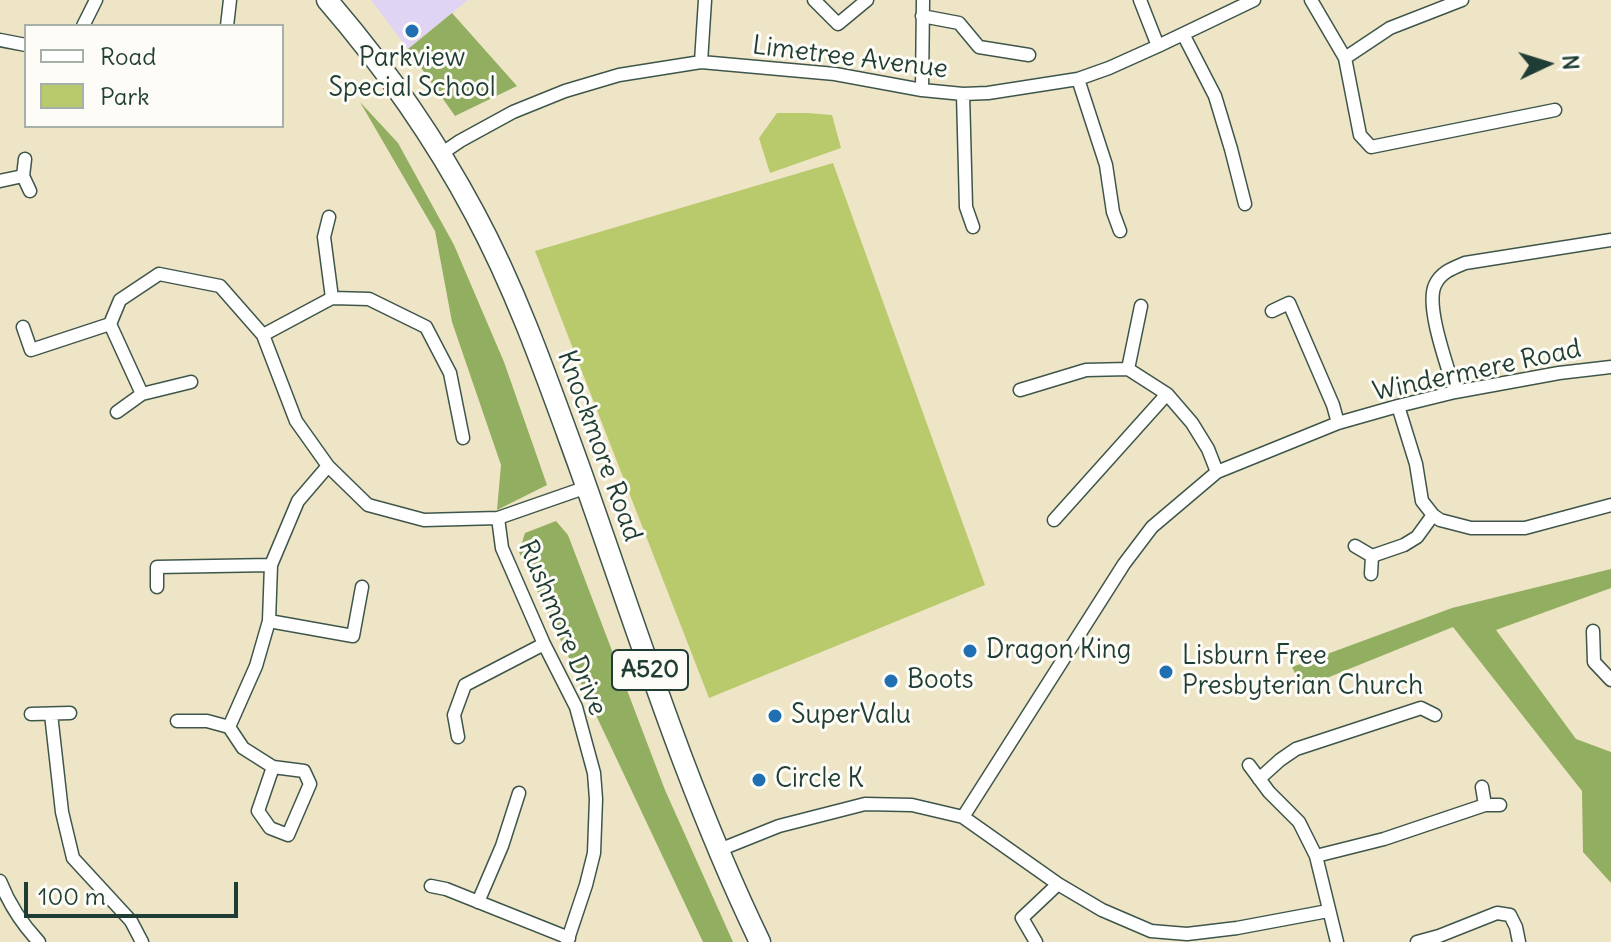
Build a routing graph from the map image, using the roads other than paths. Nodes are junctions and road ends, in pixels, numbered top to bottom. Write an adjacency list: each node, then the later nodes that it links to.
1 (96, 0): 13 (street)
2 (230, 0): 14 (street)
3 (327, 0): 26 (main road, Knockmore Road / A520)
4 (705, 0): 21 (street)
5 (814, 0): 6 (street)
6 (867, 0)
7 (923, 0): 12 (street)
8 (1140, 0): 18 (street)
9 (1254, 0): 15 (street, Limetree Avenue)
10 (1311, 0): 20 (street)
11 (1453, 2): 20 (street)
12 (922, 16): 19 (street); 23 (street)
13 (84, 24)
14 (227, 24)
15 (1183, 34): 18 (street, Limetree Avenue); 31 (street)
16 (0, 40): 17 (street)
17 (24, 45)
18 (1158, 46): 22 (street, Limetree Avenue)
19 (1029, 55)
20 (1345, 58): 25 (street)
21 (701, 62): 23 (street, Limetree Avenue); 26 (street, Limetree Avenue)
22 (1078, 79): 24 (street, Limetree Avenue); 34 (street)
23 (922, 90): 24 (street, Limetree Avenue)
24 (963, 94): 33 (street)
25 (1555, 110)
26 (441, 154): 55 (main road, Knockmore Road / A520)
27 (25, 159): 28 (street)
28 (23, 176): 29 (street); 30 (street)
29 (0, 181)
30 (30, 191)
31 (1245, 204)
32 (329, 217): 36 (street)
33 (973, 227)
34 (1120, 231)
35 (1611, 240): 46 (street)
36 (332, 298): 41 (street); 52 (street)
37 (1141, 306): 43 (street)
38 (1272, 311): 51 (street)
39 (110, 324): 40 (street); 41 (street); 47 (street)
40 (23, 327)
41 (263, 335): 53 (street)
42 (1611, 367): 46 (street, Windermere Road)
43 (1128, 369): 45 (street); 48 (street)
44 (191, 382): 47 (street)
45 (1020, 390)
46 (1455, 392): 49 (street, Windermere Road)
47 (142, 394): 50 (street)
48 (1167, 394): 54 (street); 59 (street)
49 (1398, 406): 51 (street, Windermere Road); 57 (street)
50 (117, 412)
51 (1338, 423): 54 (street, Windermere Road)
52 (463, 438)
53 (328, 466): 58 (street); 62 (street)
54 (1217, 472): 84 (street, Windermere Road)
55 (587, 487): 58 (street); 85 (main road, Knockmore Road / A520)
56 (1611, 505): 57 (street)
57 (1433, 515): 61 (street)
58 (498, 518): 68 (street, Rushmore Drive)
59 (1054, 520)
60 (1355, 546): 61 (street)
61 (1372, 556): 63 (street)
62 (271, 565): 64 (street); 66 (street)
63 (1371, 574)
64 (157, 587)
65 (362, 587): 66 (street)
66 (269, 621): 75 (street)
67 (1593, 631): 69 (street)
68 (544, 644): 76 (street); 92 (street, Rushmore Drive)
69 (1611, 680)
70 (70, 713): 72 (street)
71 (31, 714): 72 (street)
72 (51, 714): 94 (street)
73 (1435, 715): 79 (street)
74 (177, 721): 75 (street)
75 (229, 727): 78 (street)
76 (458, 737)
77 (1249, 765): 79 (street)
78 (273, 767): 78 (street)
79 (1259, 779): 86 (street)
80 (1482, 787): 82 (street)
81 (519, 793): 90 (street)
82 (1485, 805): 83 (street); 86 (street)
83 (1500, 805)
84 (963, 817): 85 (street); 88 (street)
85 (719, 850): 95 (main road, Knockmore Road / A520)
86 (1316, 856): 91 (street)
87 (0, 881): 93 (street)
88 (1058, 884): 91 (street); 96 (street)
89 (431, 886): 90 (street)
90 (478, 902): 92 (street)
91 (1328, 911): 97 (street)
92 (568, 940)
93 (39, 942)
94 (142, 942)
95 (760, 942)
96 (1036, 942)
97 (1337, 942)
98 (1417, 942): 99 (street)
99 (1519, 942)

